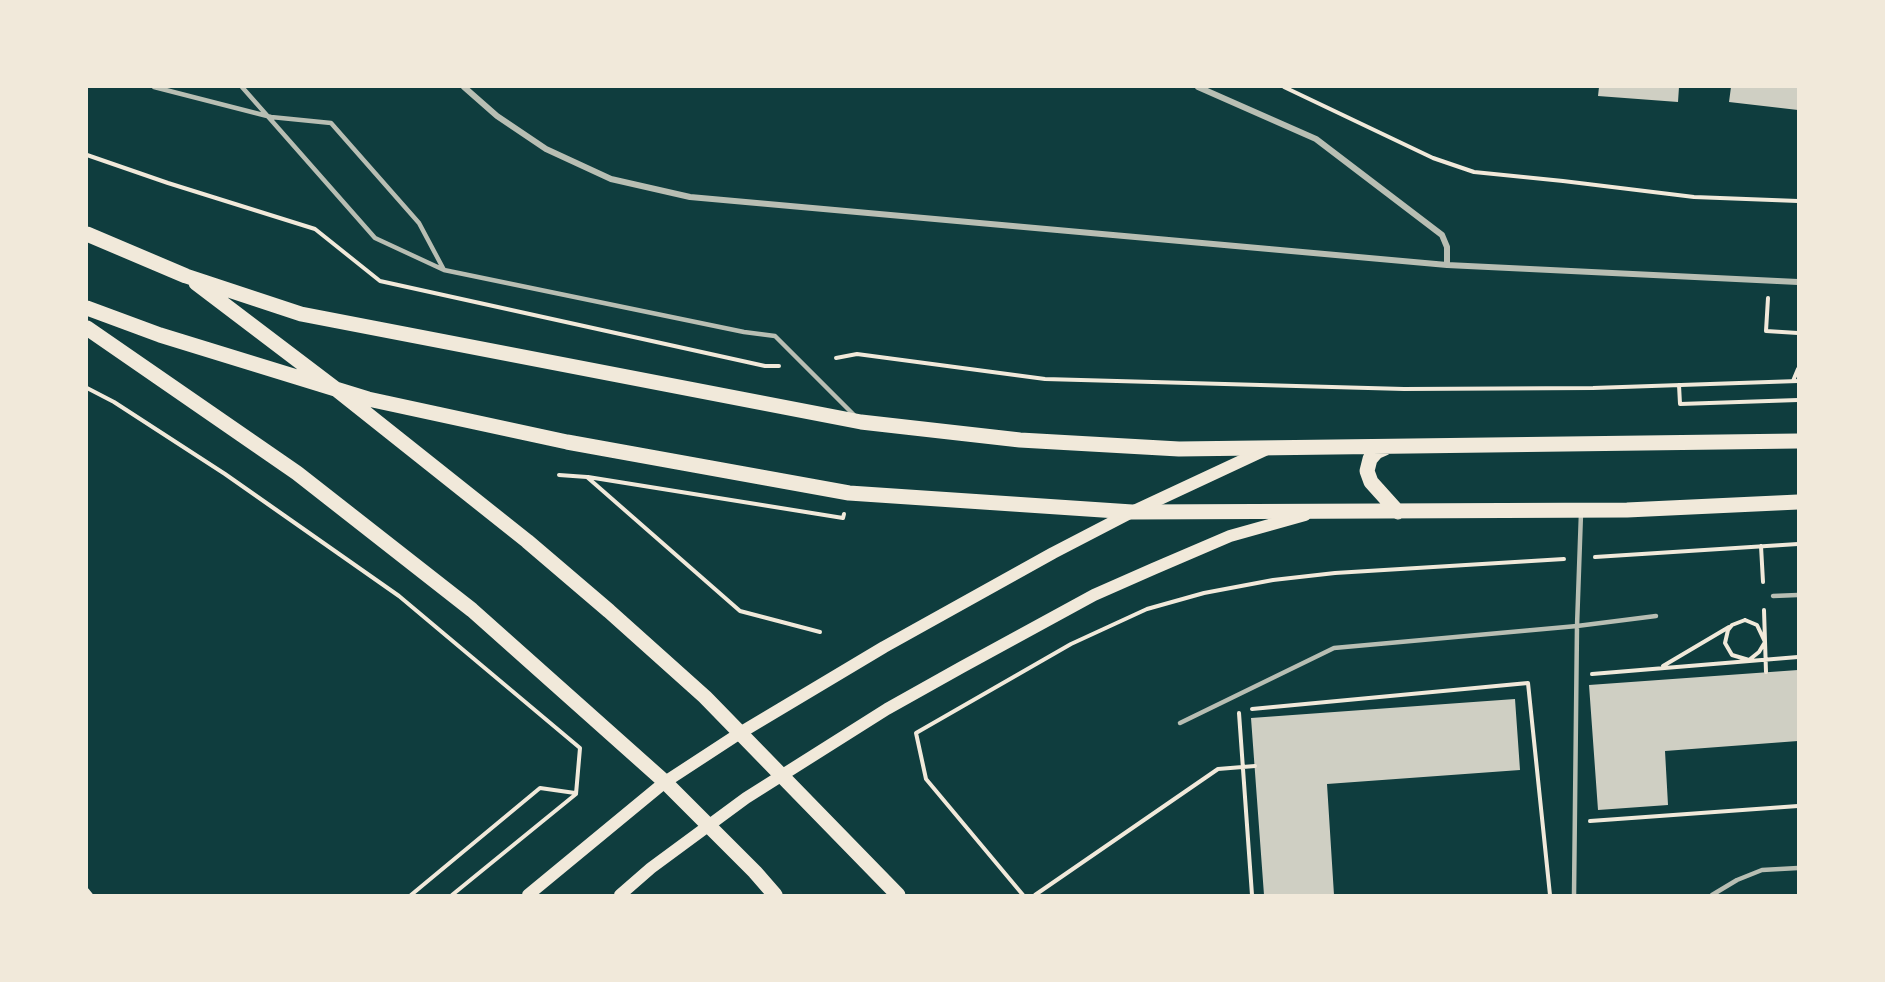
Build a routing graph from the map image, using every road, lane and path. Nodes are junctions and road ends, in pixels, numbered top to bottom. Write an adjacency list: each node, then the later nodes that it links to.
1 (154, 87): 6 (lane)
2 (242, 87): 6 (lane)
3 (464, 87): 9 (street)
4 (1198, 87): 9 (street)
5 (1284, 87): 7 (path)
6 (271, 117): 10 (lane); 10 (lane)
7 (1798, 201)
8 (87, 234): 11 (main road)
9 (1447, 264): 12 (street)
10 (444, 270): 24 (lane)
11 (186, 276): 22 (main road); 24 (main road)
12 (1770, 281): 13 (street); 16 (path)
13 (1798, 282)
14 (87, 308): 22 (main road)
15 (87, 328): 55 (main road)
16 (1798, 333)
17 (836, 358): 20 (path)
18 (1798, 369): 19 (path)
19 (1796, 381): 20 (path)
20 (1679, 385): 23 (path)
21 (87, 388): 56 (path)
22 (338, 390): 32 (main road); 51 (main road)
23 (1798, 400)
24 (861, 422): 27 (main road)
25 (1798, 441): 26 (main road)
26 (1385, 447): 27 (main road); 34 (main road)
27 (1269, 448): 32 (main road)
28 (559, 475): 29 (path)
29 (587, 477): 35 (path); 43 (path)
30 (1798, 502): 31 (main road)
31 (1581, 510): 34 (main road); 37 (lane)
32 (1132, 512): 33 (main road); 51 (main road)
33 (1315, 512): 34 (main road); 54 (main road)
34 (1398, 512)
35 (843, 518)
36 (1798, 544): 37 (path)
37 (1579, 558): 42 (lane); 69 (path)
38 (1798, 595): 39 (lane)
39 (1773, 596)
40 (1656, 616): 42 (lane)
41 (1732, 625): 45 (path); 45 (path); 46 (path)
42 (1577, 626): 50 (lane); 73 (lane)
43 (820, 632)
44 (1798, 657): 45 (path)
45 (1749, 660): 46 (path)
46 (1661, 667): 47 (path)
47 (1582, 675)
48 (1250, 709): 72 (path)
49 (1238, 710): 53 (path)
50 (1180, 723)
51 (740, 733): 54 (main road); 55 (main road)
52 (1255, 766): 53 (path)
53 (1242, 767): 70 (path); 71 (path)
54 (782, 775): 59 (main road); 68 (main road)
55 (665, 782): 59 (main road); 65 (main road)
56 (576, 794): 63 (path); 64 (path)
57 (1798, 807): 58 (path)
58 (1587, 821)
59 (708, 825): 66 (main road); 67 (main road)
60 (1798, 868): 74 (lane)
61 (87, 890): 62 (path)
62 (91, 895)
63 (411, 895)
64 (453, 895)
65 (528, 895)
66 (620, 895)
67 (775, 895)
68 (898, 895)
69 (1023, 895)
70 (1035, 895)
71 (1252, 895)
72 (1550, 895)
73 (1574, 895)
74 (1712, 895)

